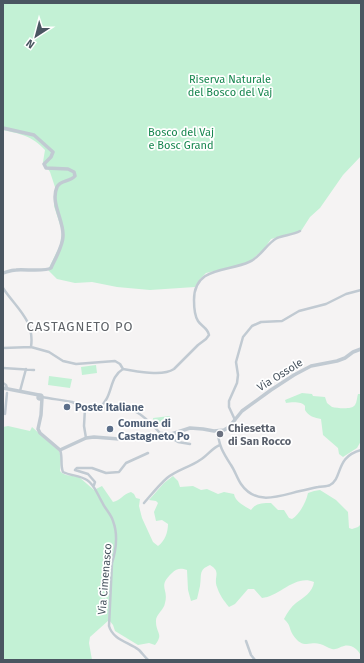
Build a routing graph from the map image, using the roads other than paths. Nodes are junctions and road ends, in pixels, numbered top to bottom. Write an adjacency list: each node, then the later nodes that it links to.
1 (3, 128): 3 (street)
2 (300, 231): 11 (street)
3 (3, 274)
4 (3, 288): 6 (street)
5 (361, 290): 22 (street)
6 (31, 347): 7 (street); 11 (street)
7 (3, 348)
8 (361, 348): 22 (street, Via Ossole)
9 (3, 368): 10 (street)
10 (26, 369): 12 (street); 15 (street)
11 (123, 369): 20 (street)
12 (34, 370)
13 (3, 383): 14 (street)
14 (7, 388): 15 (street); 17 (street)
15 (20, 391): 18 (street)
16 (3, 393): 17 (street)
17 (8, 393): 21 (street)
18 (40, 398): 19 (street); 28 (street)
19 (85, 408): 20 (street); 25 (street)
20 (100, 408): 24 (street)
21 (5, 414)
22 (235, 420): 23 (street, Via Ossole)
23 (218, 431): 24 (street); 27 (street)
24 (167, 436): 25 (street); 26 (street)
25 (86, 438): 28 (street)
26 (190, 444)
27 (220, 446): 29 (street); 32 (street)
28 (60, 450): 31 (street)
29 (361, 450)
30 (148, 453): 31 (street, Via Cimenasco)
31 (94, 485): 34 (street, Via Cimenasco)
32 (144, 503)
33 (246, 641): 35 (street)
34 (148, 660)
35 (255, 660)

